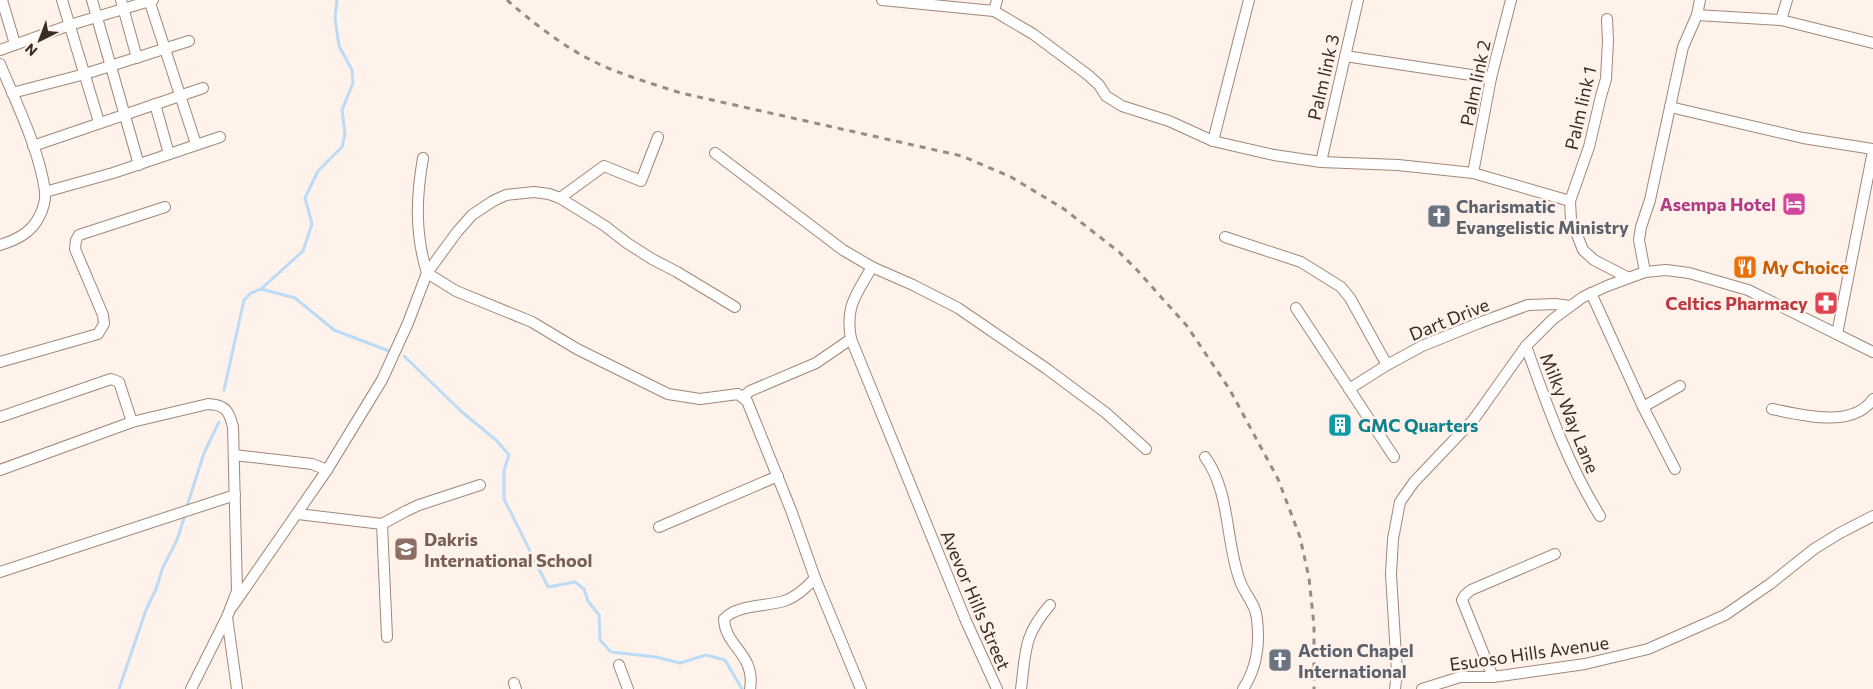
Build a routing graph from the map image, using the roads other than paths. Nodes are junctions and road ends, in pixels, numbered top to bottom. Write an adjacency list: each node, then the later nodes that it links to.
1 (2, 0): 21 (street)
2 (62, 0): 18 (street)
3 (92, 0): 15 (street)
4 (151, 0): 12 (street); 22 (street)
5 (882, 0): 13 (street)
6 (997, 0): 13 (street)
7 (1249, 0): 39 (street)
8 (1358, 0): 24 (street, Palm link 3)
9 (1511, 0): 29 (street, Palm link 2)
10 (1700, 0): 14 (street)
11 (1787, 0): 17 (street)
12 (122, 4): 15 (street); 25 (street)
13 (994, 11): 39 (street)
14 (1697, 15): 17 (street); 34 (street)
15 (98, 17): 18 (street); 27 (street)
16 (1607, 19): 51 (street, Palm link 1)
17 (1781, 20): 20 (street)
18 (70, 25): 21 (street); 28 (street)
19 (189, 41): 22 (street)
20 (1873, 43)
21 (16, 44): 23 (street)
22 (164, 48): 25 (street); 32 (street)
23 (0, 50)
24 (1345, 56): 29 (street); 46 (street, Palm link 3)
25 (136, 58): 27 (street)
26 (0, 64): 31 (street)
27 (112, 66): 28 (street); 35 (street)
28 (85, 74): 31 (street); 36 (street)
29 (1491, 78): 48 (street, Palm link 2)
30 (203, 88): 32 (street)
31 (12, 93): 41 (street)
32 (180, 95): 33 (street); 40 (street)
33 (155, 104): 35 (street); 44 (street)
34 (1670, 107): 42 (street); 56 (street)
35 (125, 114): 36 (street); 47 (street)
36 (99, 122): 41 (street)
37 (220, 137): 40 (street)
38 (658, 137): 50 (street)
39 (1213, 141): 46 (street)
40 (196, 144): 44 (street)
41 (33, 146): 49 (street)
42 (1873, 150): 63 (street)
43 (715, 153): 55 (street)
44 (169, 154): 47 (street)
45 (423, 158): 57 (street)
46 (1321, 162): 48 (street)
47 (139, 164): 49 (street)
48 (1473, 173): 51 (street)
49 (45, 192): 54 (street)
50 (560, 198): 57 (street); 61 (street)
51 (1570, 201): 58 (street)
52 (165, 207): 67 (street)
53 (1225, 237): 68 (street)
54 (0, 245)
55 (872, 267): 64 (street, Avevor Hills Street); 77 (street)
56 (1645, 272): 58 (street); 63 (street)
57 (426, 273): 71 (street); 83 (street)
58 (1627, 277): 59 (street)
59 (1591, 293): 60 (street); 73 (street)
60 (1570, 306): 65 (street); 68 (street, Dart Drive)
61 (735, 307)
62 (1296, 308): 70 (street)
63 (1837, 334): 66 (street)
64 (851, 338): 71 (street); 106 (street, Avevor Hills Street)
65 (1526, 346): 88 (street, Milky Way Lane); 109 (street)
66 (1873, 352)
67 (0, 362)
68 (1387, 365): 70 (street, Dart Drive)
69 (1680, 386): 73 (street)
70 (1349, 389): 80 (street)
71 (744, 397): 84 (street)
72 (1873, 399): 74 (street)
73 (1644, 407): 81 (street)
74 (1772, 409)
75 (0, 417): 76 (street)
76 (132, 422): 78 (street); 82 (street)
77 (1146, 449)
78 (234, 455): 83 (street); 86 (street)
79 (1205, 457): 108 (street)
80 (1394, 457)
81 (1675, 469)
82 (0, 470)
83 (327, 470): 87 (street)
84 (778, 476): 91 (street); 94 (street)
85 (480, 485): 90 (street)
86 (235, 495): 93 (street); 96 (street)
87 (298, 514): 90 (street); 96 (street)
88 (1600, 516)
89 (1873, 516): 100 (street, Esuoso Hills Avenue)
90 (382, 524): 98 (street)
91 (659, 527)
92 (1555, 554): 100 (street)
93 (0, 572)
94 (815, 578): 104 (street); 105 (street)
95 (1050, 605): 107 (street)
96 (232, 606): 97 (street)
97 (227, 618): 101 (street); 102 (street)
98 (387, 637)
99 (619, 665): 103 (street)
100 (1493, 677): 110 (street, Esuoso Hills Avenue)
101 (192, 689)
102 (237, 689)
103 (628, 689)
104 (750, 689)
105 (861, 689)
106 (997, 689)
107 (1020, 689)
108 (1243, 689)
109 (1395, 689)
110 (1422, 689)

